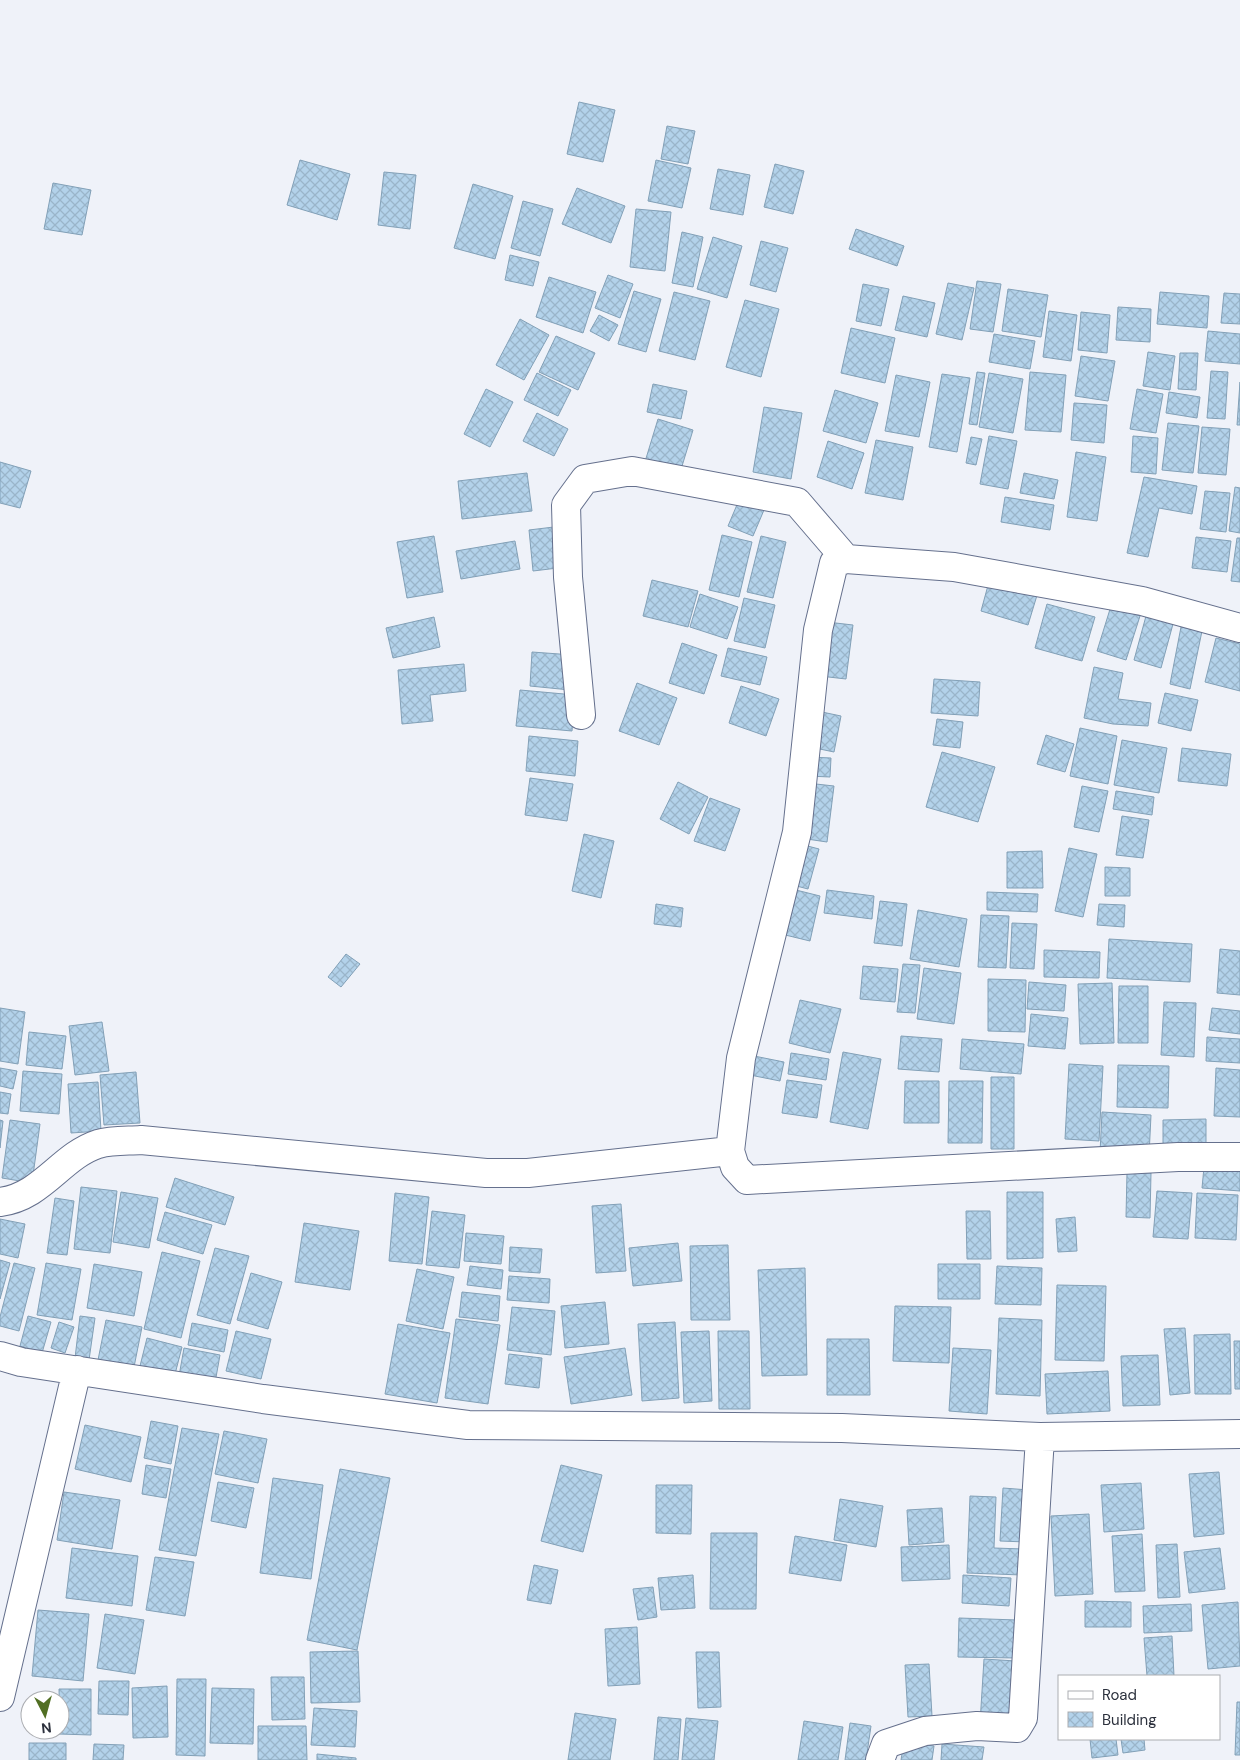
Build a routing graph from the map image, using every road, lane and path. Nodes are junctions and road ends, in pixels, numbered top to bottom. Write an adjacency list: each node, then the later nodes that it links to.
1 (846, 559): 2 (street); 3 (street); 4 (street)
2 (1240, 628)
3 (581, 715)
4 (730, 1151): 5 (street); 6 (street)
5 (1240, 1157)
6 (0, 1202)
7 (0, 1356): 8 (street)
8 (77, 1370): 10 (street); 11 (street)
9 (1240, 1434): 10 (street)
10 (1040, 1437): 12 (street)
11 (0, 1697)
12 (880, 1760)

